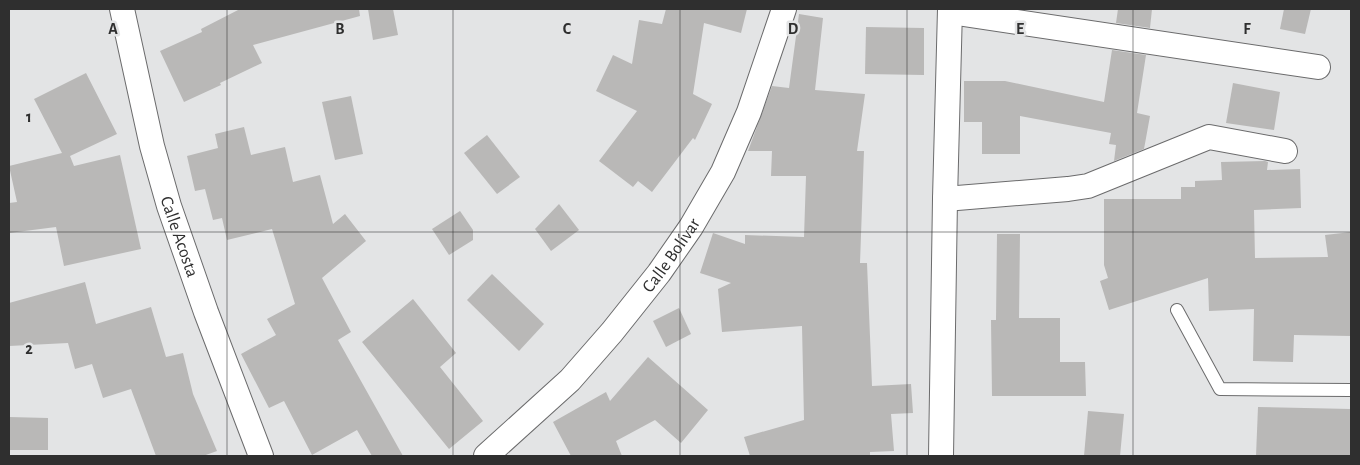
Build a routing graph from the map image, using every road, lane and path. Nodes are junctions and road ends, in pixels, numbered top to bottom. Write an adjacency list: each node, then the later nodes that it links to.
1 (122, 9): 9 (street, Calle Acosta)
2 (784, 9): 10 (street, Calle Bolívar)
3 (950, 10): 4 (street); 6 (street)
4 (1318, 67)
5 (1285, 151): 6 (street)
6 (945, 199): 11 (street)
7 (1177, 310): 8 (lane)
8 (1351, 390)
9 (261, 456)
10 (486, 456)
11 (941, 456)

